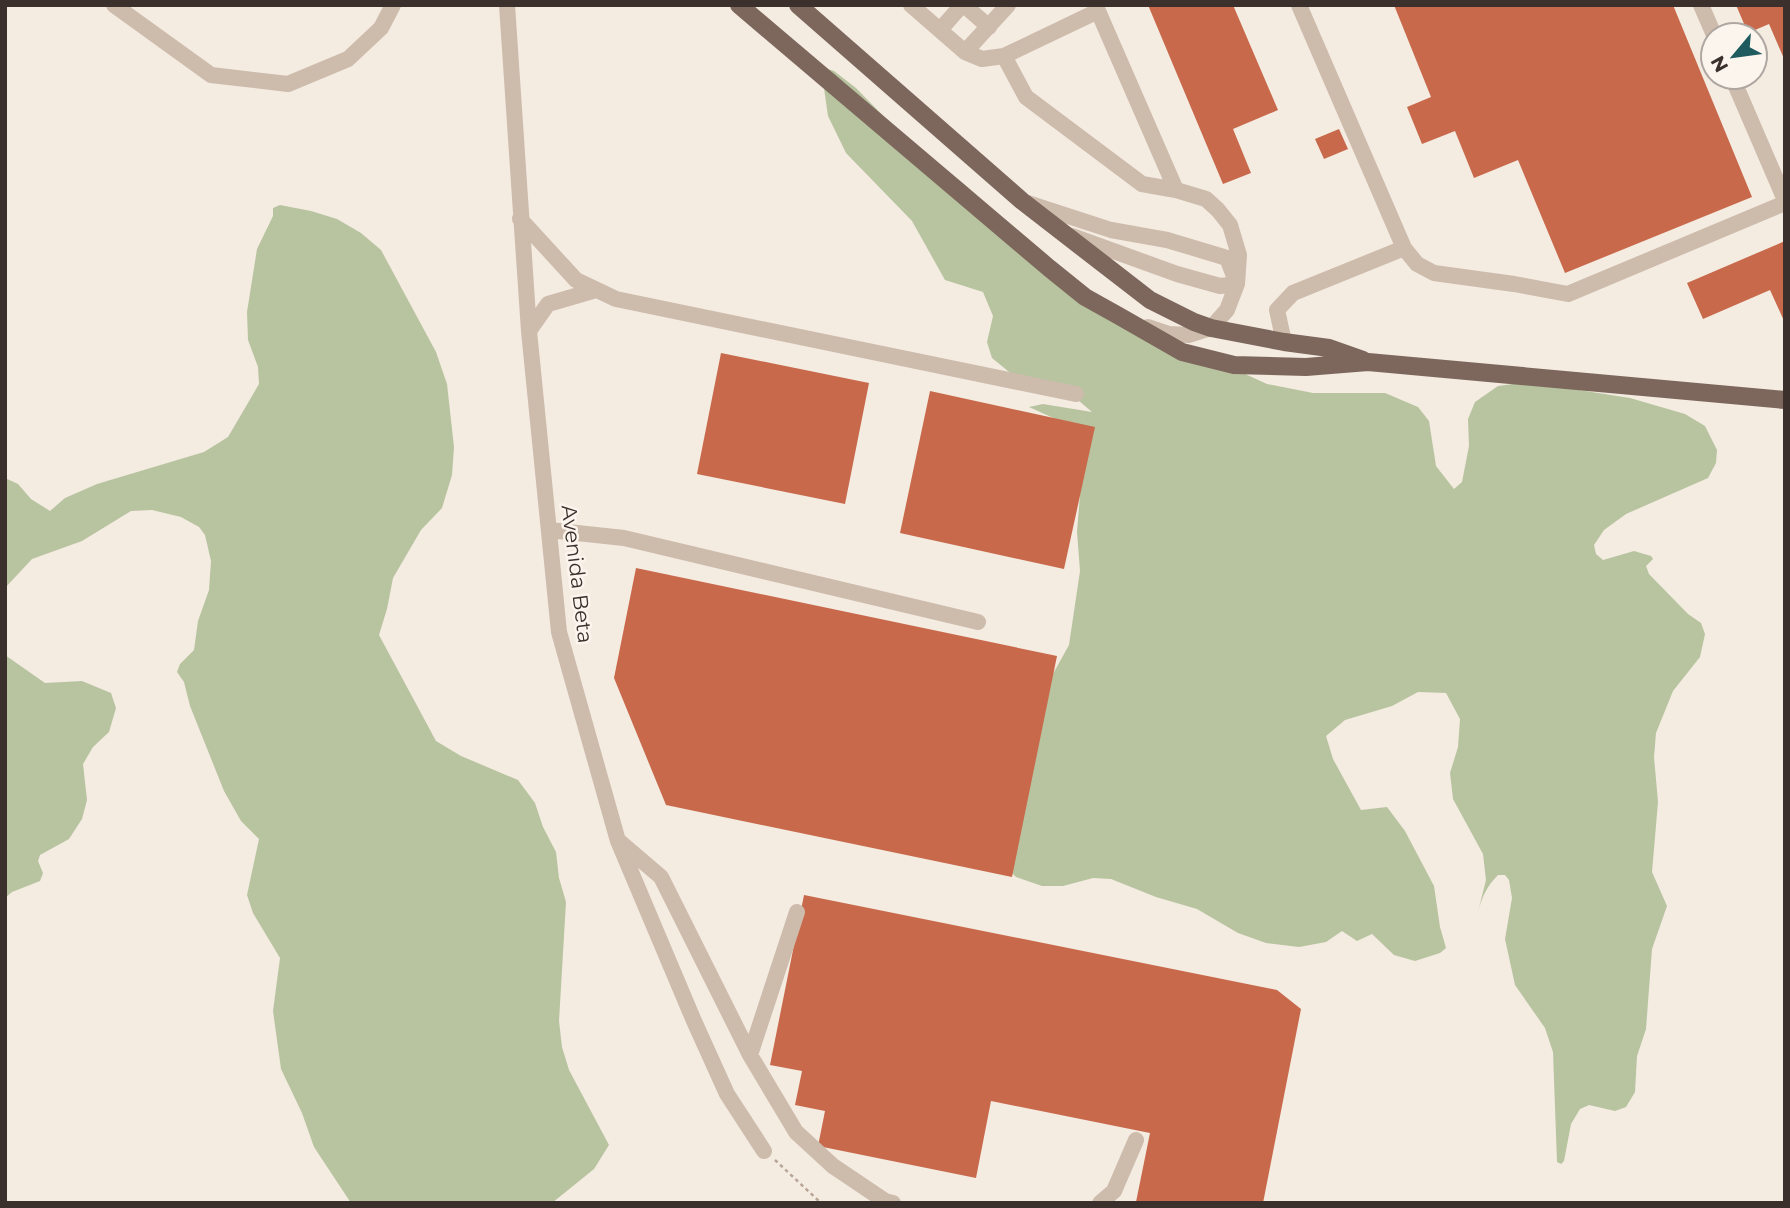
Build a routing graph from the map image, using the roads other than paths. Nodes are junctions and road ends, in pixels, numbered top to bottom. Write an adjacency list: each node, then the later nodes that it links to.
1 (114, 5): 2 (street)
2 (393, 5)
3 (507, 5): 18 (street, Avenida Beta)
4 (739, 5): 23 (main road)
5 (797, 5): 16 (main road)
6 (911, 5): 11 (street)
7 (963, 5): 10 (street); 11 (street)
8 (1008, 5): 10 (street)
9 (1299, 5): 20 (street)
10 (989, 27): 12 (street)
11 (940, 30): 12 (street)
12 (965, 52): 13 (street)
13 (1004, 57): 15 (street); 15 (street)
14 (1738, 91): 17 (street)
15 (1176, 190): 21 (street)
16 (1022, 201): 19 (main road); 21 (street)
17 (1785, 201): 20 (street)
18 (520, 219): 22 (street); 25 (street, Avenida Beta)
19 (1060, 232): 21 (street); 24 (main road)
20 (1404, 248): 26 (street)
21 (1237, 284): 24 (street)
22 (596, 289): 25 (street); 28 (street)
23 (1119, 316): 24 (street); 27 (main road)
24 (1211, 328): 26 (main road)
25 (529, 331): 30 (street, Avenida Beta)
26 (1284, 342): 27 (main road)
27 (1368, 362): 29 (main road)
28 (1076, 394)
29 (1785, 400)
30 (549, 530): 31 (street); 32 (street, Avenida Beta)
31 (978, 622)
32 (618, 841): 34 (street); 36 (street, Avenida Beta)
33 (797, 912): 34 (street)
34 (750, 1055): 37 (street)
35 (1136, 1140): 38 (street)
36 (764, 1151)
37 (893, 1203)
38 (1100, 1203)

